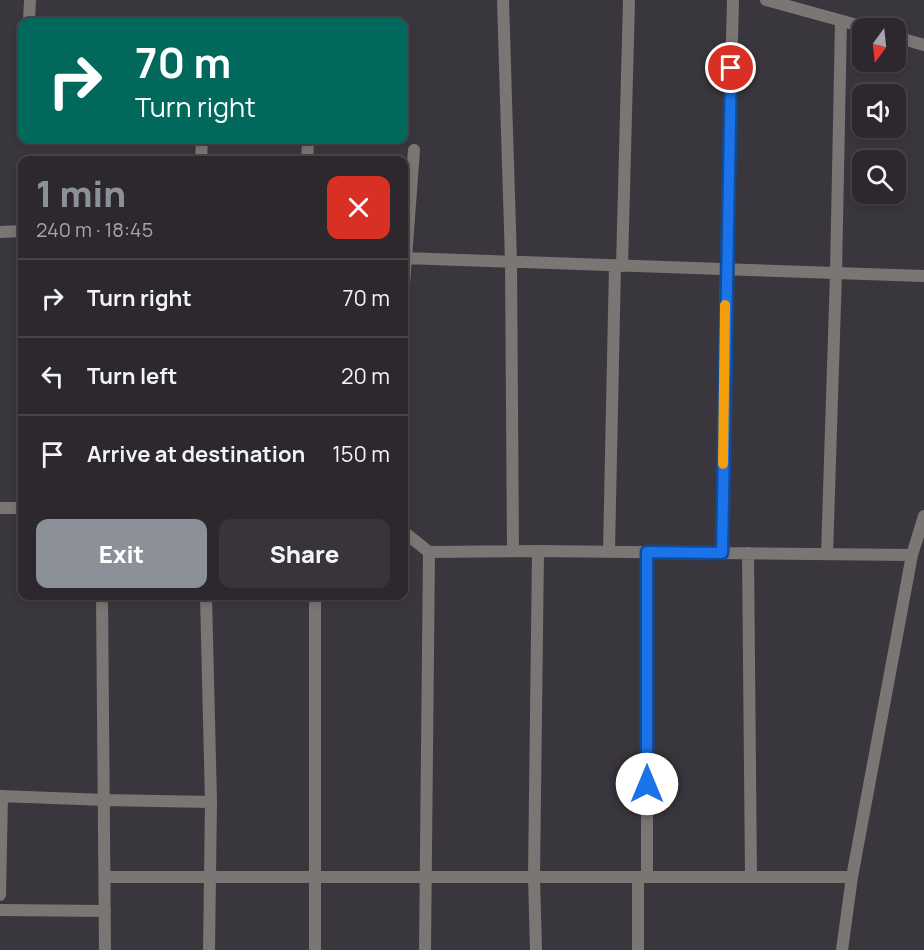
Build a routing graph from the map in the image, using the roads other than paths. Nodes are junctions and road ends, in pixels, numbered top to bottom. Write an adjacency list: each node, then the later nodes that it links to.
1 (30, 0): 6 (street)
2 (503, 0): 18 (street)
3 (629, 0): 19 (street)
4 (733, 0): 20 (street)
5 (766, 0): 7 (street)
6 (29, 18)
7 (841, 21): 8 (street); 21 (street)
8 (852, 24)
9 (906, 40): 10 (street)
10 (924, 45)
11 (308, 144): 13 (street)
12 (414, 150): 14 (street)
13 (307, 156)
14 (408, 215)
15 (18, 231): 16 (street)
16 (0, 232)
17 (408, 258): 18 (street)
18 (511, 262): 19 (street); 28 (street)
19 (619, 266): 20 (street); 29 (street)
20 (726, 269): 21 (street); 32 (street)
21 (836, 273): 22 (street); 34 (street)
22 (924, 276)
23 (0, 508): 24 (street)
24 (18, 508)
25 (924, 516): 35 (street)
26 (408, 535): 30 (street)
27 (538, 550): 28 (street); 29 (street); 43 (street)
28 (513, 551): 30 (street)
29 (609, 551): 31 (street)
30 (429, 552): 42 (street)
31 (647, 552): 32 (street); 46 (street)
32 (722, 553): 33 (street)
33 (748, 553): 34 (street); 47 (street)
34 (827, 554): 35 (street)
35 (912, 555): 48 (street)
36 (102, 600): 40 (street)
37 (206, 600): 41 (street)
38 (315, 600): 45 (street)
39 (1, 796): 40 (street); 50 (street)
40 (105, 801): 41 (street); 44 (street)
41 (210, 802): 49 (street)
42 (425, 876): 43 (street); 45 (street); 56 (street)
43 (534, 876): 46 (street); 57 (street)
44 (105, 877): 49 (street); 52 (street)
45 (315, 877): 49 (street); 55 (street)
46 (643, 877): 47 (street); 58 (street)
47 (752, 877): 48 (street)
48 (852, 877): 59 (street)
49 (209, 878): 54 (street)
50 (0, 895)
51 (0, 910): 52 (street)
52 (105, 911): 53 (street)
53 (105, 950)
54 (209, 950)
55 (315, 950)
56 (425, 950)
57 (536, 950)
58 (638, 950)
59 (842, 950)

